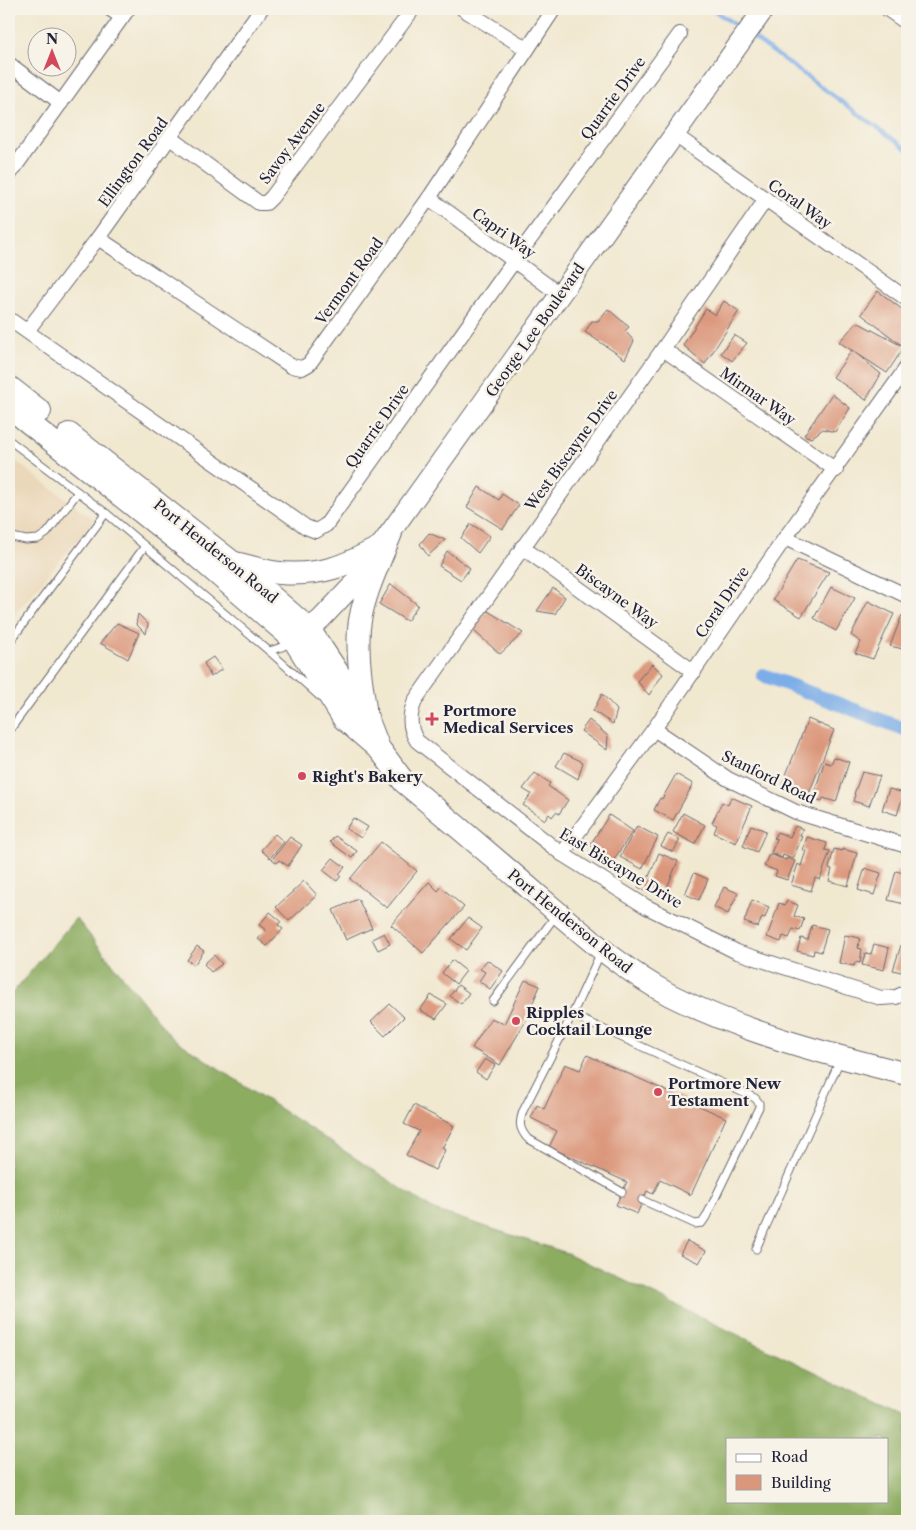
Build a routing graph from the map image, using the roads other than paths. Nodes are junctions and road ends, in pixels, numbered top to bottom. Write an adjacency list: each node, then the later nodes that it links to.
1 (110, 9): 7 (street)
2 (261, 9): 15 (street, Ellington Road)
3 (413, 9): 15 (street, Savoy Avenue)
4 (463, 9): 11 (street)
5 (554, 9): 11 (street, Vermont Road)
6 (888, 9): 9 (street)
7 (125, 13): 13 (street)
8 (760, 14): 14 (main road, George Lee Boulevard)
9 (907, 23)
10 (680, 34): 20 (street, Quarrie Drive)
11 (527, 49): 17 (street, Vermont Road)
12 (9, 64): 13 (street)
13 (61, 103): 16 (street)
14 (675, 135): 18 (street, Coral Way); 21 (main road, George Lee Boulevard)
15 (170, 138): 19 (street, Ellington Road)
16 (9, 175)
17 (430, 198): 19 (street, Vermont Road); 20 (street, Capri Way)
18 (766, 199): 22 (street, Coral Way); 25 (street, West Biscayne Drive)
19 (98, 238): 24 (street, Ellington Road)
20 (514, 261): 21 (street, Capri Way); 24 (street, Quarrie Drive)
21 (559, 294): 35 (main road, George Lee Boulevard)
22 (907, 299)
23 (9, 319): 24 (street, Quarrie Drive)
24 (27, 331)
25 (663, 349): 30 (street, Mirmar Way); 37 (street, West Biscayne Drive)
26 (907, 367): 30 (street, Coral Drive)
27 (9, 387): 38 (main road, Port Henderson Road)
28 (9, 407): 40 (main road, Port Henderson Road)
29 (9, 440): 31 (lane)
30 (836, 470): 34 (street, Coral Drive)
31 (78, 492): 32 (lane); 33 (lane)
32 (106, 513): 36 (lane); 41 (lane)
33 (9, 534)
34 (785, 538): 39 (street); 43 (street, Coral Drive)
35 (386, 540): 38 (main road); 40 (main road, George Lee Boulevard); 44 (main road)
36 (145, 546): 42 (lane); 47 (lane)
37 (522, 547): 43 (street, Biscayne Way); 45 (street, West Biscayne Drive)
38 (232, 562): 40 (main road, Port Henderson Road)
39 (907, 596)
40 (301, 635): 42 (lane); 44 (main road, Port Henderson Road)
41 (9, 643)
42 (269, 651): 44 (lane)
43 (694, 672): 46 (street, Coral Drive)
44 (355, 717): 50 (main road, Port Henderson Road)
45 (410, 721): 49 (street, East Biscayne Drive)
46 (654, 729): 48 (street, Stanford Road); 49 (street, Coral Drive)
47 (9, 731)
48 (907, 846)
49 (562, 854): 52 (street, East Biscayne Drive)
50 (558, 912): 51 (main road, Port Henderson Road); 53 (lane)
51 (602, 950): 54 (lane); 55 (main road, Port Henderson Road)
52 (907, 992)
53 (493, 1000)
54 (572, 1015): 57 (lane); 58 (lane)
55 (841, 1058): 56 (main road, Port Henderson Road); 59 (lane)
56 (907, 1074)
57 (622, 1192)
58 (642, 1200)
59 (756, 1249)

